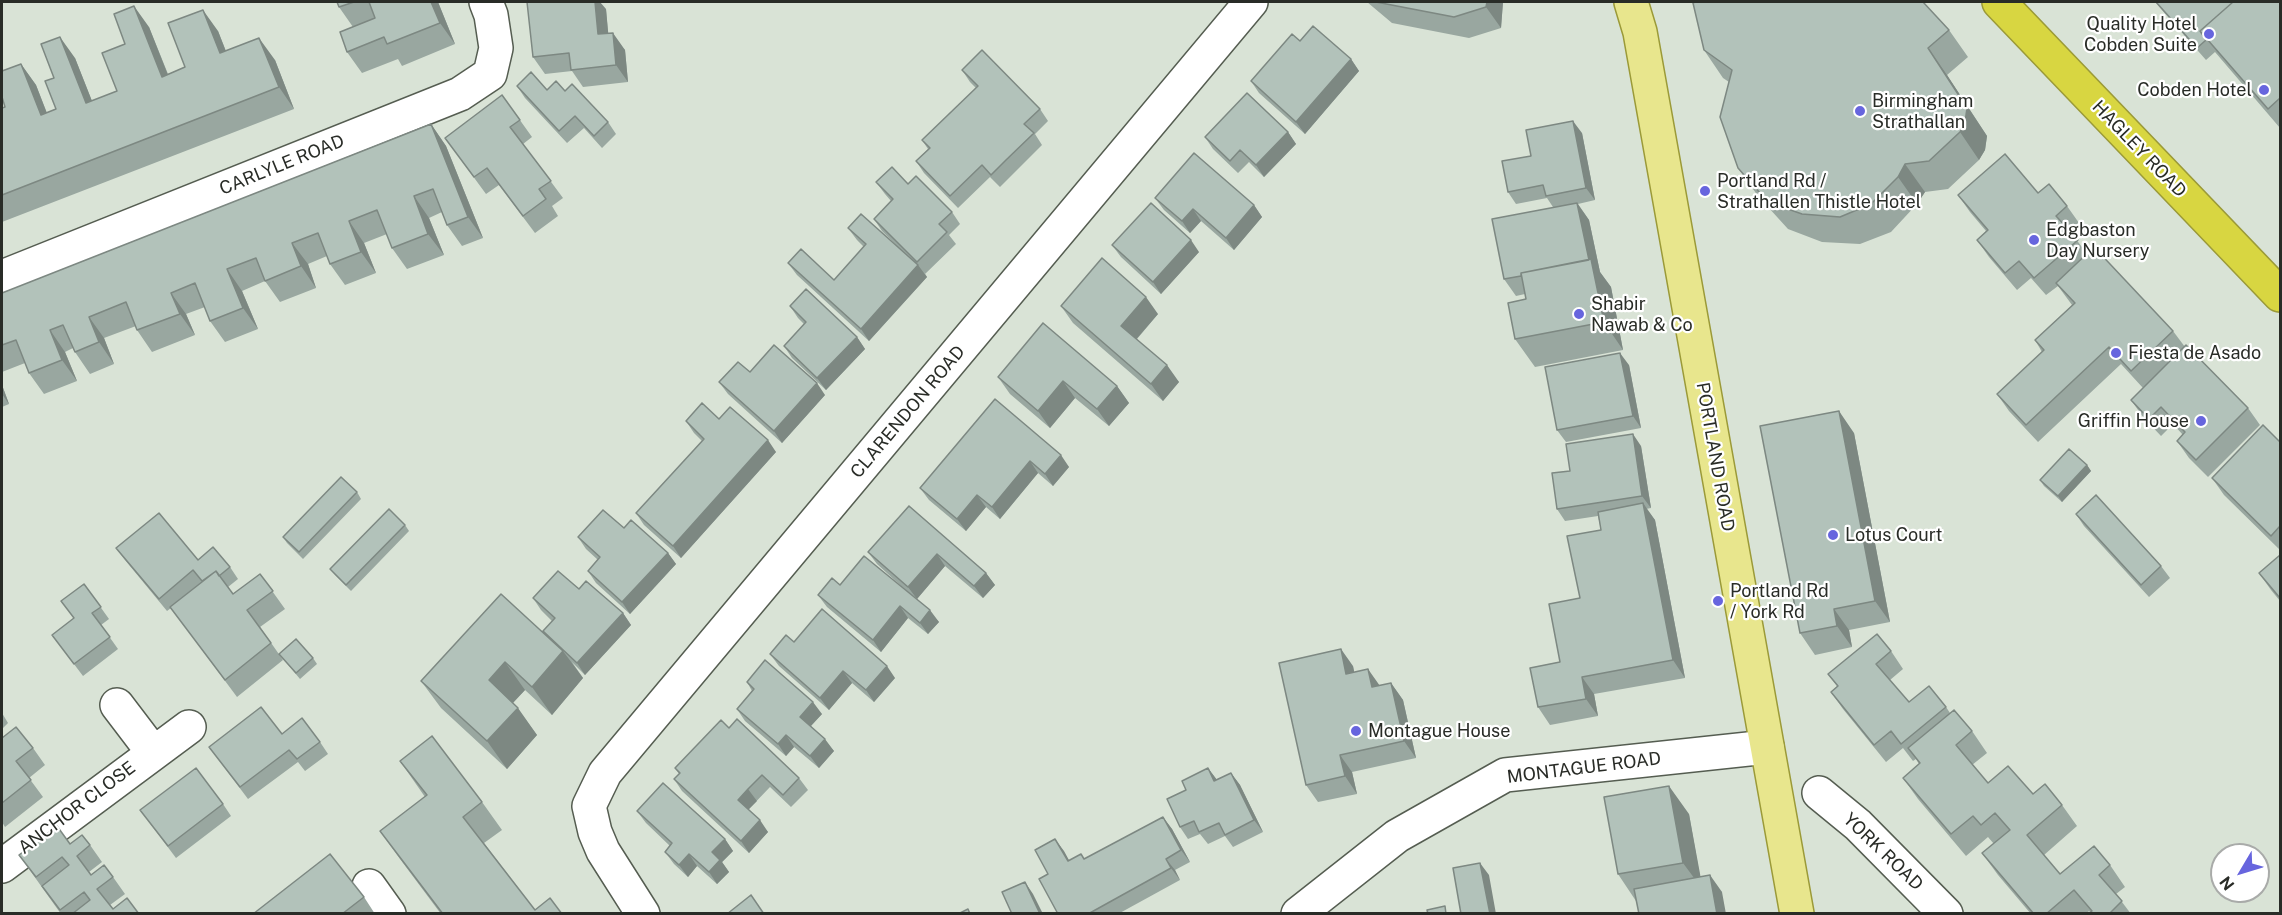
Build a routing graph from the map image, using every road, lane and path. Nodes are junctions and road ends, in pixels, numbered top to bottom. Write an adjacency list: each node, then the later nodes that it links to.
1 (486, 2): 5 (street, CARLYLE ROAD)
2 (1251, 2): 15 (street, CLARENDON ROAD)
3 (1631, 2): 9 (main road, PORTLAND ROAD)
4 (1999, 2): 6 (highway, HAGLEY ROAD)
5 (2, 277)
6 (2280, 295)
7 (117, 705): 10 (street, ANCHOR CLOSE)
8 (189, 727): 10 (street, ANCHOR CLOSE)
9 (1767, 747): 16 (street, MONTAGUE ROAD); 17 (main road, PORTLAND ROAD)
10 (152, 751): 12 (street, ANCHOR CLOSE)
11 (1819, 793): 18 (street, YORK ROAD)
12 (2, 866)
13 (369, 886): 14 (street)
14 (389, 914)
15 (643, 914)
16 (1298, 914)
17 (1797, 914)
18 (1946, 914)

